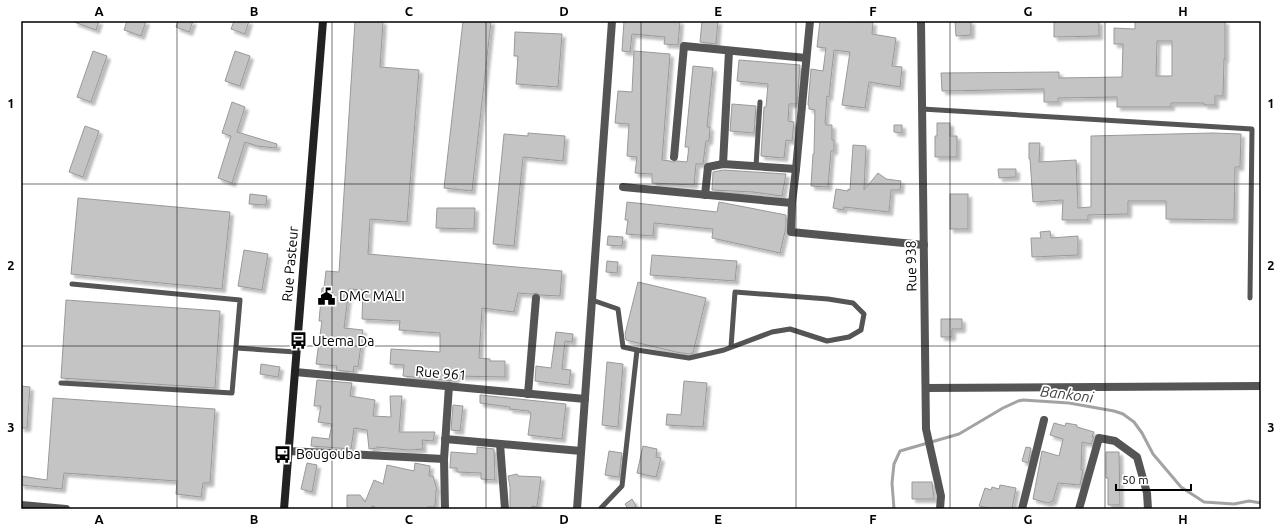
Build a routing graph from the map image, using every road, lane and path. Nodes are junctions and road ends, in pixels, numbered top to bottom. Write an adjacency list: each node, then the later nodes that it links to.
1 (322, 21): 24 (main road, Rue Pasteur)
2 (612, 21): 20 (street)
3 (810, 21): 6 (street)
4 (920, 21): 8 (street, Rue 938)
5 (729, 51): 6 (street); 9 (street); 10 (street)
6 (806, 58): 12 (street)
7 (760, 102): 11 (lane)
8 (922, 109): 16 (street, Rue 938); 19 (lane)
9 (674, 157)
10 (723, 164): 11 (street); 14 (street)
11 (756, 166): 12 (street)
12 (796, 169): 15 (street)
13 (622, 187): 14 (street)
14 (705, 195): 15 (street)
15 (792, 203): 16 (street)
16 (924, 245): 29 (street, Rue 938)
17 (72, 284): 22 (lane)
18 (536, 298): 30 (street)
19 (1250, 298)
20 (592, 300): 23 (lane); 31 (street)
21 (731, 347): 21 (lane); 23 (lane)
22 (236, 348): 24 (lane); 26 (lane)
23 (637, 350): 39 (lane)
24 (296, 352): 25 (main road, Rue Pasteur)
25 (294, 372): 27 (street, Rue 961); 35 (main road, Rue Pasteur)
26 (60, 383)
27 (449, 386): 30 (street, Rue 961); 33 (street)
28 (1261, 386): 29 (street)
29 (926, 388): 45 (street, Rue 938)
30 (528, 394): 31 (street, Rue 961)
31 (585, 399): 36 (street)
32 (1044, 420): 46 (street)
33 (445, 439): 34 (street); 37 (street)
34 (500, 444): 36 (street); 43 (street)
35 (288, 451): 37 (street); 41 (main road, Rue Pasteur)
36 (581, 451): 44 (street)
37 (444, 459): 42 (street)
38 (21, 505): 40 (street)
39 (601, 508)
40 (66, 509)
41 (284, 509)
42 (445, 509)
43 (505, 509)
44 (577, 509)
45 (940, 509)
46 (1022, 509)
47 (1079, 509): 48 (street)
48 (1148, 509)

